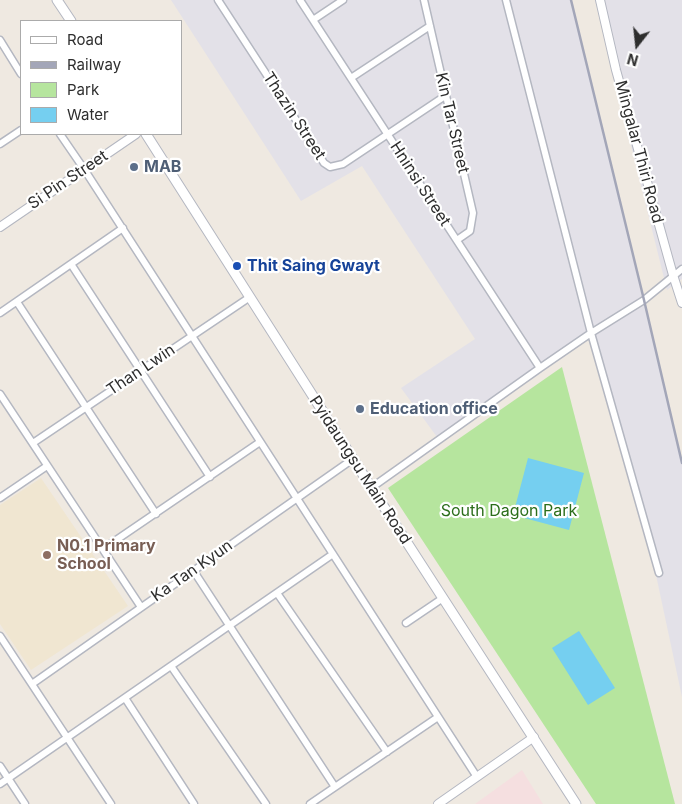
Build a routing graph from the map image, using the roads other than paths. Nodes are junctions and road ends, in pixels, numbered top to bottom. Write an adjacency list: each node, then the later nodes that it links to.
1 (59, 0): 8 (main road)
2 (218, 0): 16 (street, Thazin Street)
3 (300, 0): 9 (street, Hninsi Street)
4 (343, 0): 9 (street)
5 (424, 0): 10 (street, Kin Tar Street)
6 (506, 0): 32 (street)
7 (600, 0): 27 (street, Mingalar Thiri Road)
8 (71, 20)
9 (313, 20): 13 (street, Hninsi Street)
10 (430, 26): 13 (street); 14 (street, Kin Tar Street)
11 (0, 40): 12 (street)
12 (20, 72)
13 (351, 78): 16 (street, Hninsi Street)
14 (445, 96): 16 (street, Thazin Street); 24 (street, Kin Tar Street)
15 (20, 131): 20 (street)
16 (388, 134): 24 (street, Hninsi Street)
17 (61, 135): 21 (street)
18 (135, 135): 21 (street, Si Pin Street)
19 (147, 135): 28 (main road, Pyidaungsu Main Road)
20 (0, 144)
21 (84, 169): 22 (street, Si Pin Street); 23 (street)
22 (0, 227)
23 (123, 228): 25 (street); 33 (street)
24 (457, 240): 34 (street, Hninsi Street)
25 (71, 264): 29 (street); 35 (street)
26 (682, 269): 27 (street)
27 (673, 275): 30 (street, Mingalar Thiri Road); 32 (street)
28 (250, 297): 33 (street, Than Lwin); 40 (main road, Pyidaungsu Main Road)
29 (17, 302): 31 (street); 37 (street)
30 (682, 303)
31 (0, 313)
32 (591, 333): 34 (street); 50 (street)
33 (192, 336): 35 (street, Than Lwin); 38 (street)
34 (540, 368): 43 (street)
35 (140, 371): 37 (street, Than Lwin); 42 (street)
36 (0, 394): 39 (street)
37 (86, 407): 39 (street, Than Lwin); 46 (street)
38 (260, 442): 42 (street); 44 (street)
39 (33, 443): 41 (street)
40 (353, 459): 43 (main road, Pyidaungsu Main Road); 44 (street, Ka Tan Kyun)
41 (47, 466): 45 (street); 47 (street)
42 (210, 477): 46 (street)
43 (371, 488): 52 (main road, Pyidaungsu Main Road)
44 (296, 497): 48 (street); 49 (street, Ka Tan Kyun)
45 (0, 498)
46 (156, 514): 47 (street)
47 (103, 549): 53 (street)
48 (333, 554): 51 (street); 60 (street)
49 (193, 570): 53 (street, Ka Tan Kyun); 55 (street)
50 (659, 573)
51 (277, 593): 55 (street); 63 (street)
52 (443, 598): 54 (street); 61 (main road, Pyidaungsu Main Road)
53 (141, 607): 58 (street, Ka Tan Kyun)
54 (406, 623)
55 (229, 626): 57 (street); 68 (street)
56 (0, 636): 58 (street)
57 (171, 666): 59 (street); 72 (street)
58 (32, 684): 62 (street)
59 (125, 698): 62 (street); 71 (street)
60 (438, 717): 63 (street); 65 (street)
61 (534, 737): 65 (street); 75 (main road, Pyidaungsu Main Road)
62 (67, 738): 66 (street); 70 (street)
63 (386, 752): 68 (street)
64 (0, 766): 66 (street)
65 (477, 777): 74 (street)
66 (8, 778): 67 (street); 69 (street)
67 (0, 784)
68 (335, 787): 73 (street)
69 (25, 804)
70 (112, 804)
71 (194, 804)
72 (266, 804)
73 (310, 804)
74 (438, 804)
75 (576, 804)

